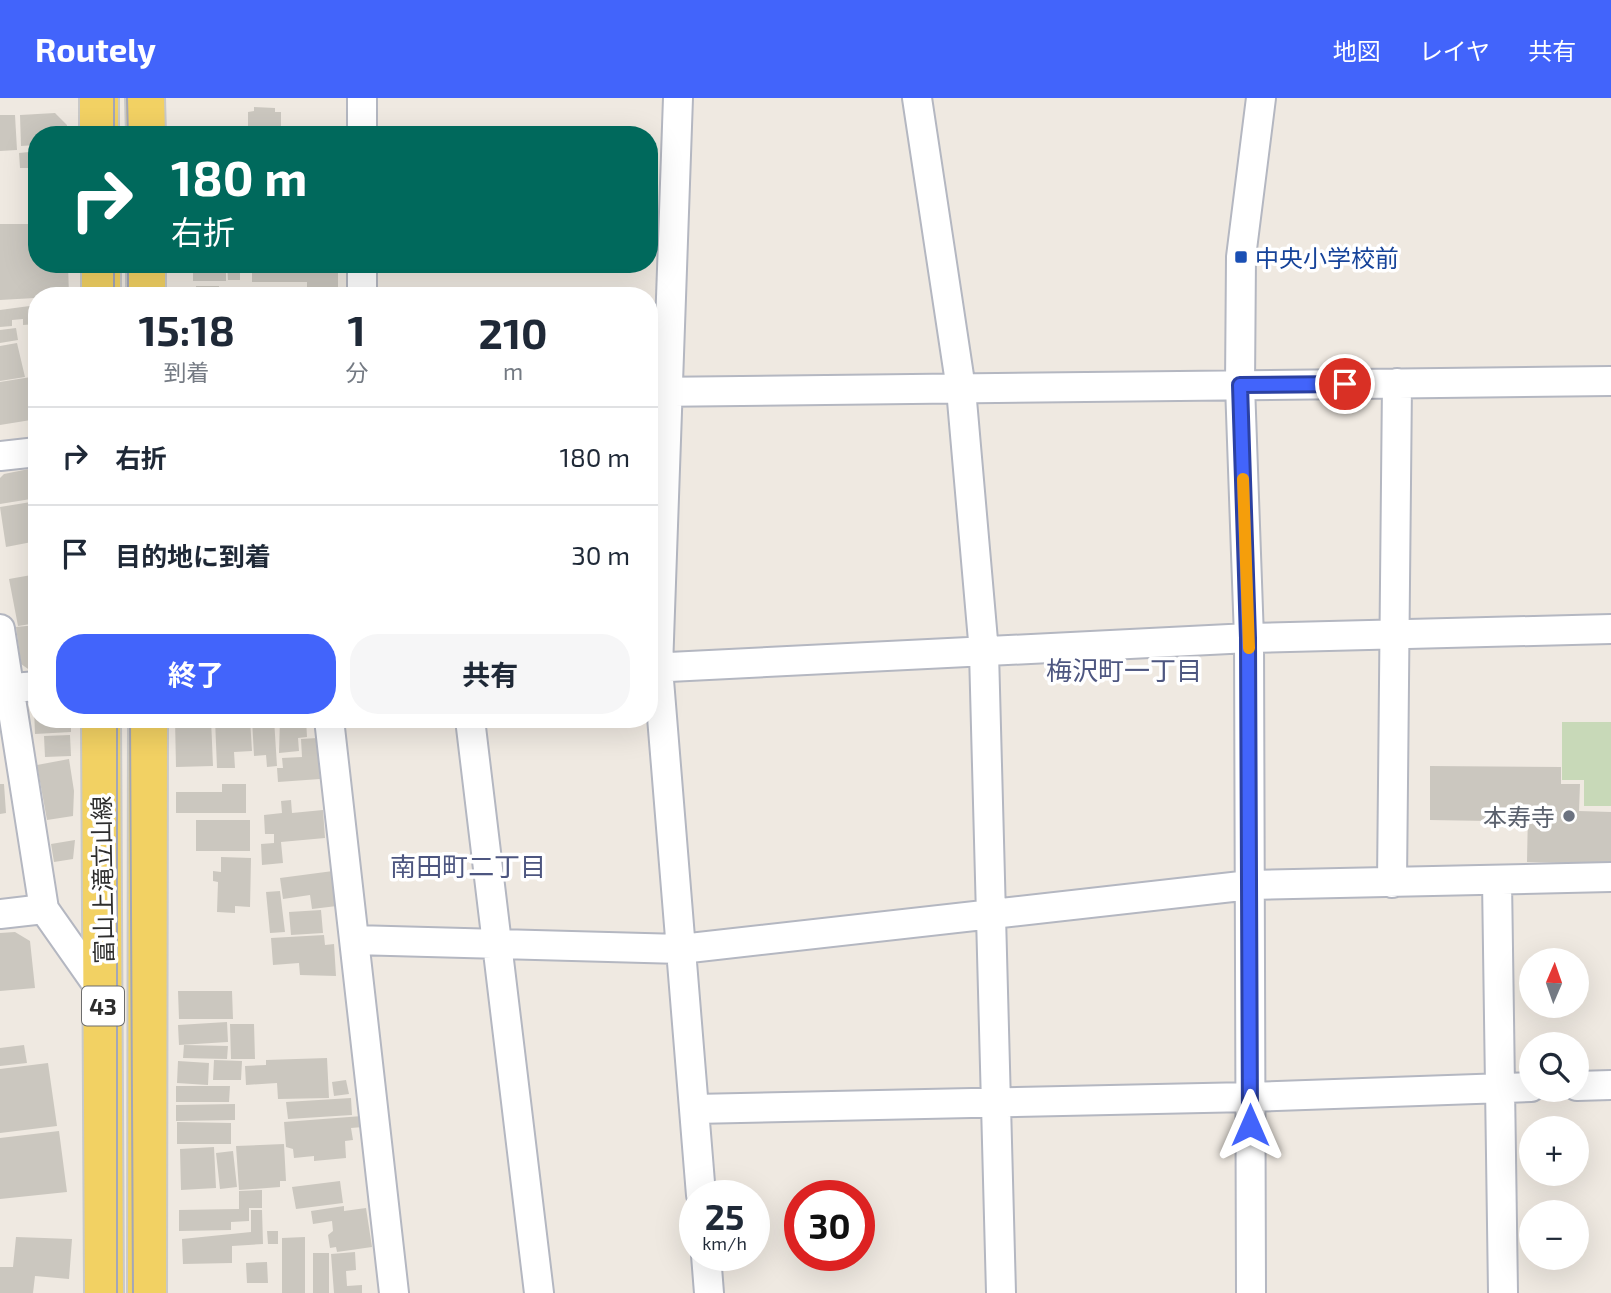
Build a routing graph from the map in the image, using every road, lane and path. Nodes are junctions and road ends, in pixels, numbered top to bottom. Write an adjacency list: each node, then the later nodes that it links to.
1 (99, 98): 7 (main road)
2 (145, 98): 8 (main road)
3 (362, 98): 9 (street)
4 (678, 98): 14 (street)
5 (917, 98): 13 (street)
6 (1261, 98): 12 (street)
7 (99, 126)
8 (146, 126)
9 (362, 126)
10 (1611, 381): 11 (street)
11 (1398, 383): 12 (street); 20 (street)
12 (1240, 385): 13 (street); 21 (street)
13 (961, 389): 14 (street); 22 (street)
14 (659, 392): 15 (street)
15 (658, 447)
16 (28, 453): 17 (street)
17 (0, 456)
18 (0, 629): 24 (street)
19 (1611, 629): 20 (street)
20 (1395, 635): 21 (street); 32 (street)
21 (1248, 638): 22 (street); 33 (street)
22 (984, 652): 23 (street); 36 (street)
23 (658, 668)
24 (16, 688): 34 (street)
25 (658, 710): 39 (street)
26 (101, 728): 40 (main road, 富山上滝立山線 / 43)
27 (148, 728): 51 (main road, 富山上滝立山線 / 43)
28 (330, 728): 37 (street)
29 (471, 728): 38 (street)
30 (1611, 877): 31 (street)
31 (1497, 880): 32 (street); 44 (street)
32 (1392, 883): 33 (street)
33 (1250, 886): 36 (street); 45 (street)
34 (44, 909): 35 (street); 40 (street)
35 (0, 914)
36 (992, 914): 39 (street); 46 (street)
37 (354, 940): 38 (street); 52 (street)
38 (496, 944): 39 (street); 53 (street)
39 (681, 949): 47 (street)
40 (103, 993): 50 (main road, 富山上滝立山線 / 43)
41 (1611, 1085): 42 (street)
42 (1589, 1086)
43 (1519, 1087): 44 (street)
44 (1500, 1088): 45 (street); 57 (street)
45 (1250, 1097): 46 (street); 56 (street)
46 (996, 1103): 47 (street); 55 (street)
47 (694, 1109): 48 (street)
48 (700, 1180)
49 (707, 1271): 54 (street)
50 (104, 1293)
51 (147, 1293)
52 (394, 1293)
53 (539, 1293)
54 (709, 1293)
55 (1001, 1293)
56 (1251, 1293)
57 (1503, 1293)

